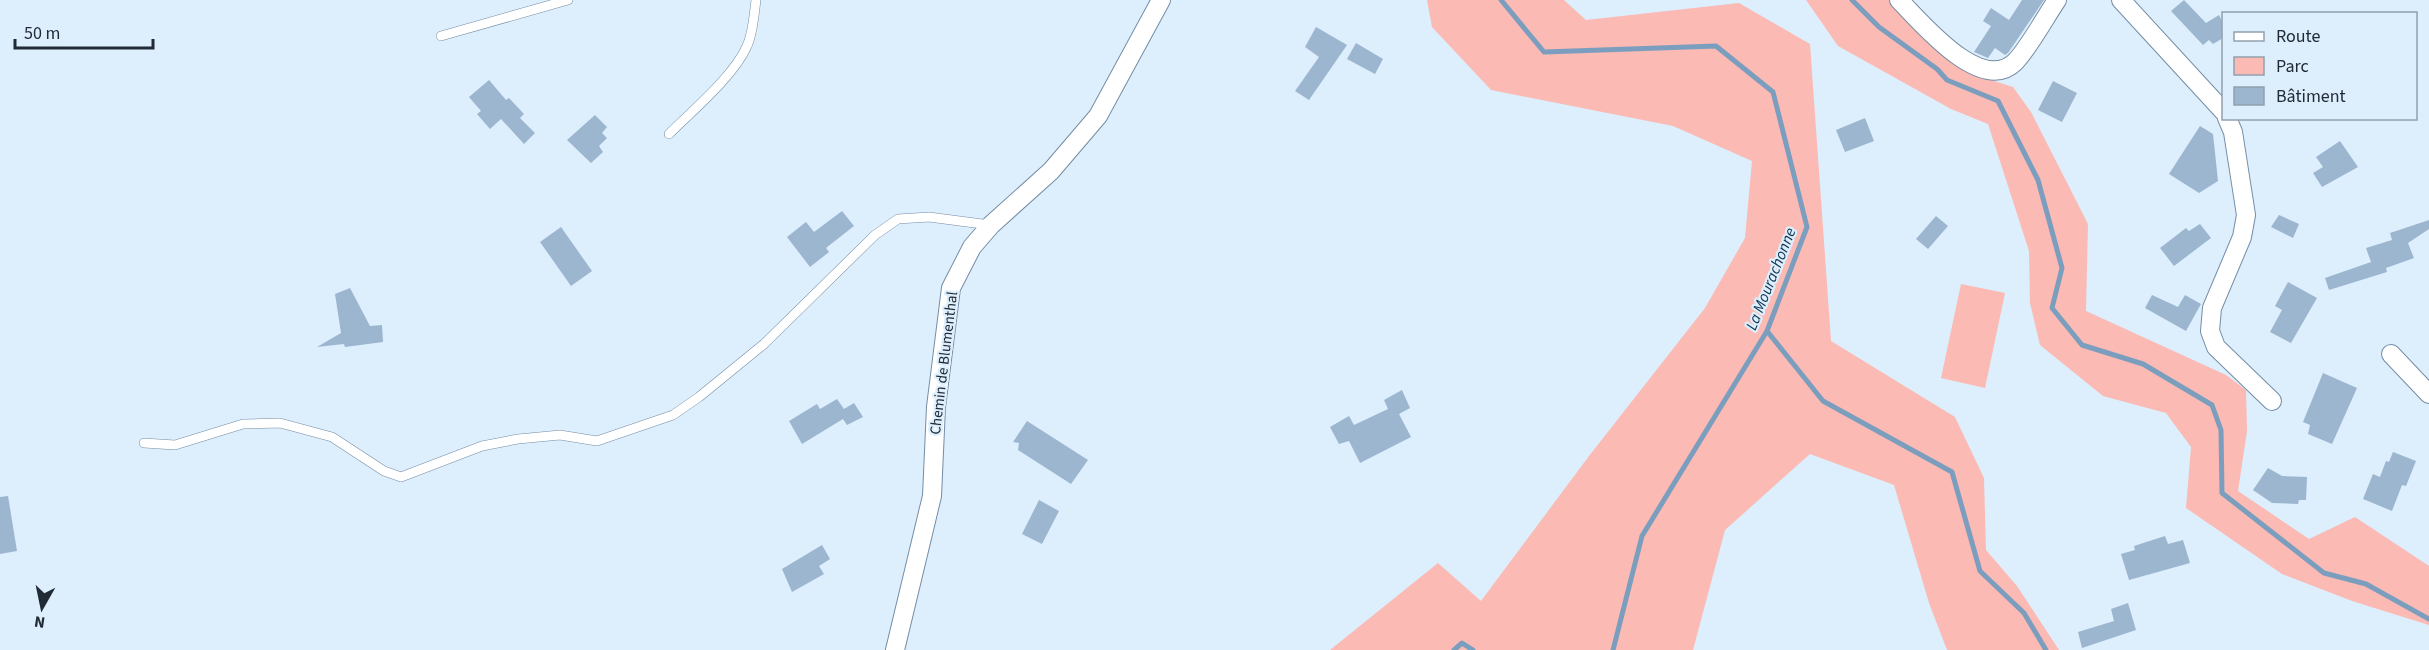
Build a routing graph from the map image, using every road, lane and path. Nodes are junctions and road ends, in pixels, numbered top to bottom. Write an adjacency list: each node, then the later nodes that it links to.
1 (568, 0): 7 (lane)
2 (756, 0): 10 (lane)
3 (1161, 0): 11 (street, Chemin de Blumenthal)
4 (1899, 0): 5 (street)
5 (2057, 0)
6 (2121, 0): 8 (street)
7 (441, 36)
8 (2222, 109)
9 (2228, 120): 14 (street)
10 (669, 134)
11 (990, 225): 15 (lane); 16 (street, Chemin de Blumenthal)
12 (2391, 354): 13 (street)
13 (2429, 394)
14 (2272, 401)
15 (144, 443)
16 (895, 650)

